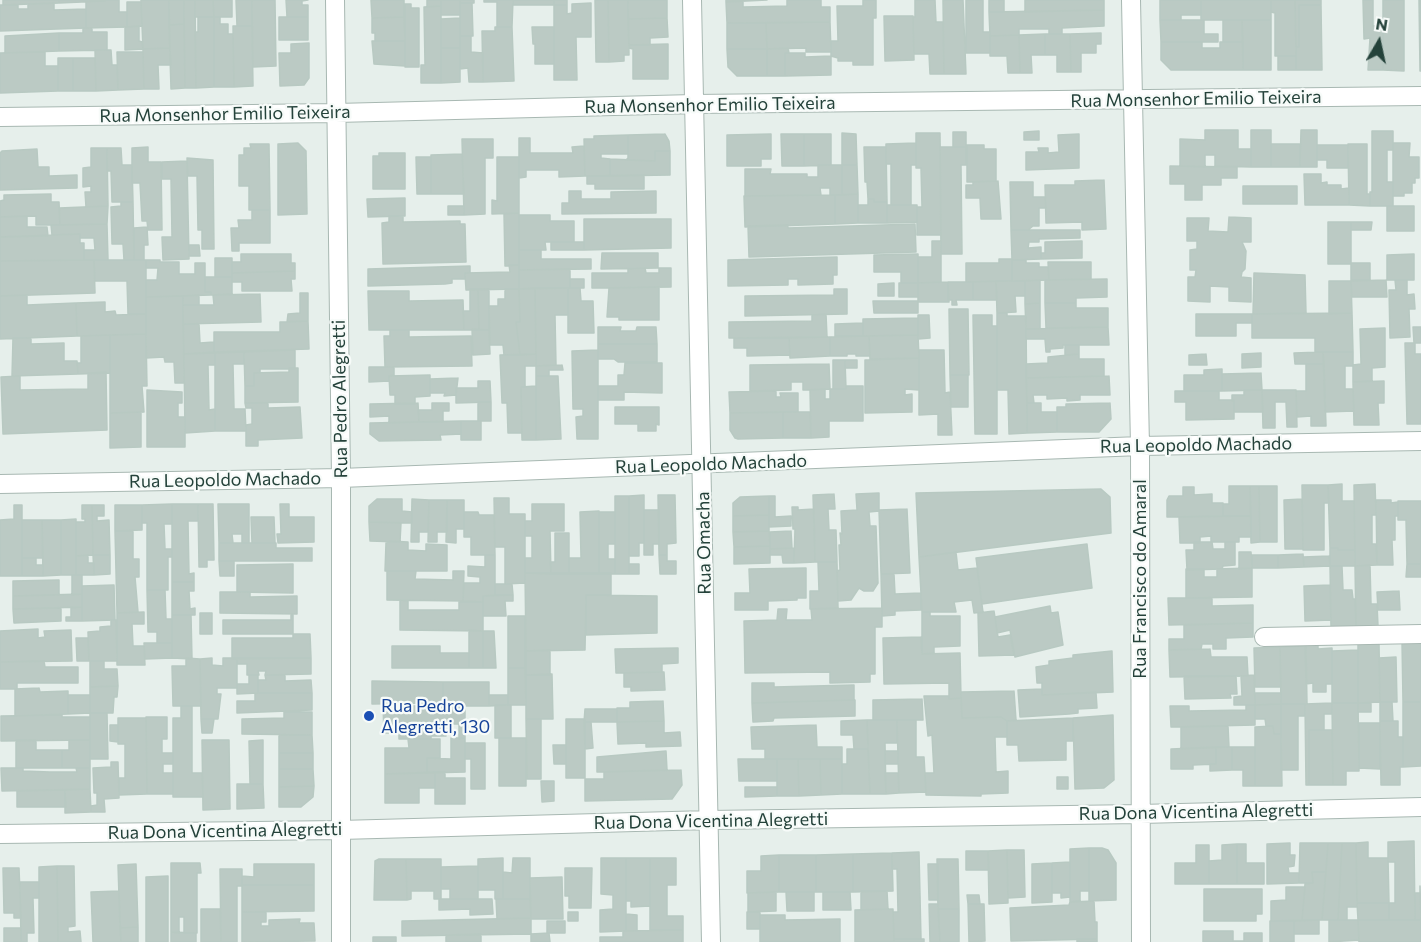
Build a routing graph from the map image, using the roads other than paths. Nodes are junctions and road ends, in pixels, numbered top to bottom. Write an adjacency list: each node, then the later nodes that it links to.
1 (335, 0): 7 (street, Rua Pedro Alegretti)
2 (692, 0): 6 (street, Rua Omacha)
3 (1131, 0): 5 (street, Rua Francisco do Amaral)
4 (1421, 96): 5 (street, Rua Monsenhor Emilio Teixeira)
5 (1133, 100): 6 (street, Rua Monsenhor Emilio Teixeira); 10 (street, Rua Francisco do Amaral)
6 (694, 104): 7 (street, Rua Monsenhor Emilio Teixeira); 11 (street, Rua Omacha)
7 (336, 113): 8 (street, Rua Monsenhor Emilio Teixeira); 12 (street, Rua Pedro Alegretti)
8 (0, 117)
9 (1421, 441): 10 (street, Rua Leopoldo Machado)
10 (1140, 446): 11 (street, Rua Leopoldo Machado); 17 (street, Rua Francisco do Amaral)
11 (702, 464): 12 (street, Rua Leopoldo Machado); 18 (street, Rua Omacha)
12 (342, 478): 13 (street, Rua Leopoldo Machado); 19 (street, Rua Pedro Alegretti)
13 (0, 484)
14 (1421, 634): 15 (street)
15 (1263, 637)
16 (1421, 807): 17 (street, Rua Dona Vicentina Alegretti)
17 (1140, 814): 18 (street, Rua Dona Vicentina Alegretti); 23 (street, Rua Francisco do Amaral)
18 (708, 820): 19 (street, Rua Dona Vicentina Alegretti); 22 (street, Rua Omacha)
19 (340, 830): 20 (street, Rua Dona Vicentina Alegretti); 21 (street, Rua Pedro Alegretti)
20 (0, 834)
21 (341, 942)
22 (711, 942)
23 (1141, 942)

